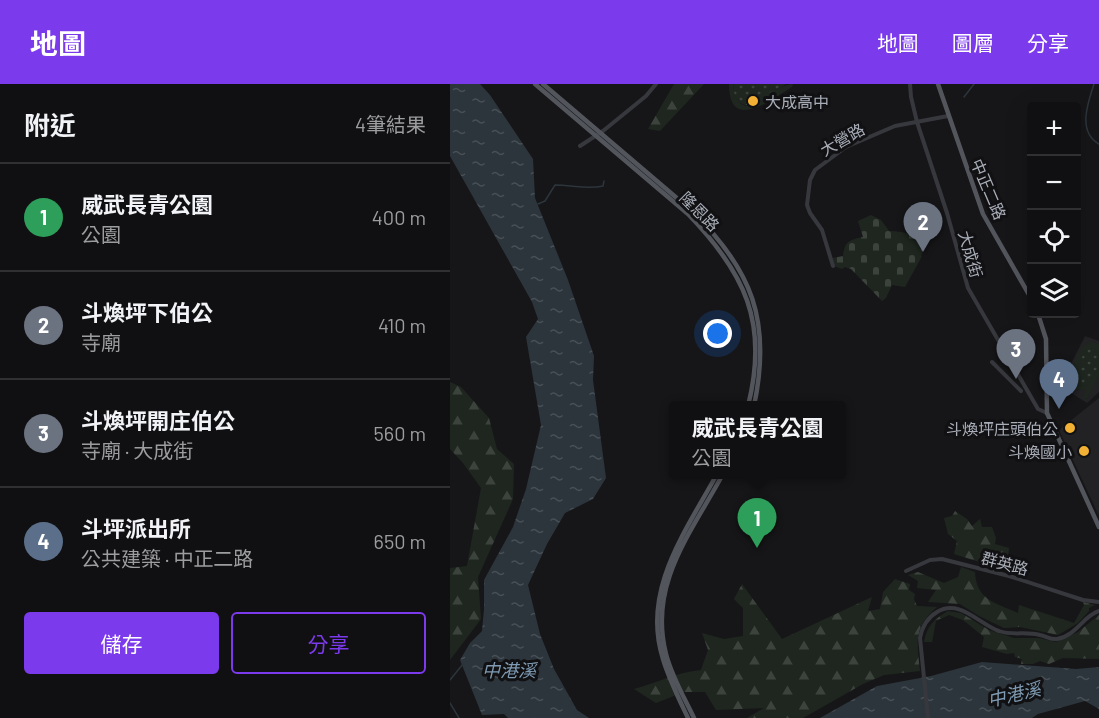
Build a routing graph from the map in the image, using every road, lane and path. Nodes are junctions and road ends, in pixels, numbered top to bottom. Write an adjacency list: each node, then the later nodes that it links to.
1 (535, 84): 14 (main road, 隆恩路, bridge)
2 (543, 84): 15 (main road, 隆恩路, bridge)
3 (656, 84): 8 (street)
4 (910, 84): 7 (street, 大成街)
5 (938, 84): 6 (main road, 中正二路)
6 (948, 116): 7 (street, 大營路); 10 (main road, 中正二路)
7 (917, 122): 9 (street, 大營路); 16 (street, 大成街)
8 (580, 146)
9 (833, 266)
10 (1027, 291)
11 (1039, 318): 16 (main road)
12 (992, 362): 13 (street)
13 (1022, 391)
14 (749, 401)
15 (755, 401)
16 (1047, 413): 19 (main road)
17 (714, 479): 20 (main road)
18 (720, 479): 20 (main road)
19 (1099, 527)
20 (675, 554): 24 (main road); 25 (main road)
21 (906, 571): 22 (street, 群英路)
22 (1099, 602)
23 (1099, 611): 26 (street)
24 (688, 718)
25 (694, 718)
26 (928, 718)

